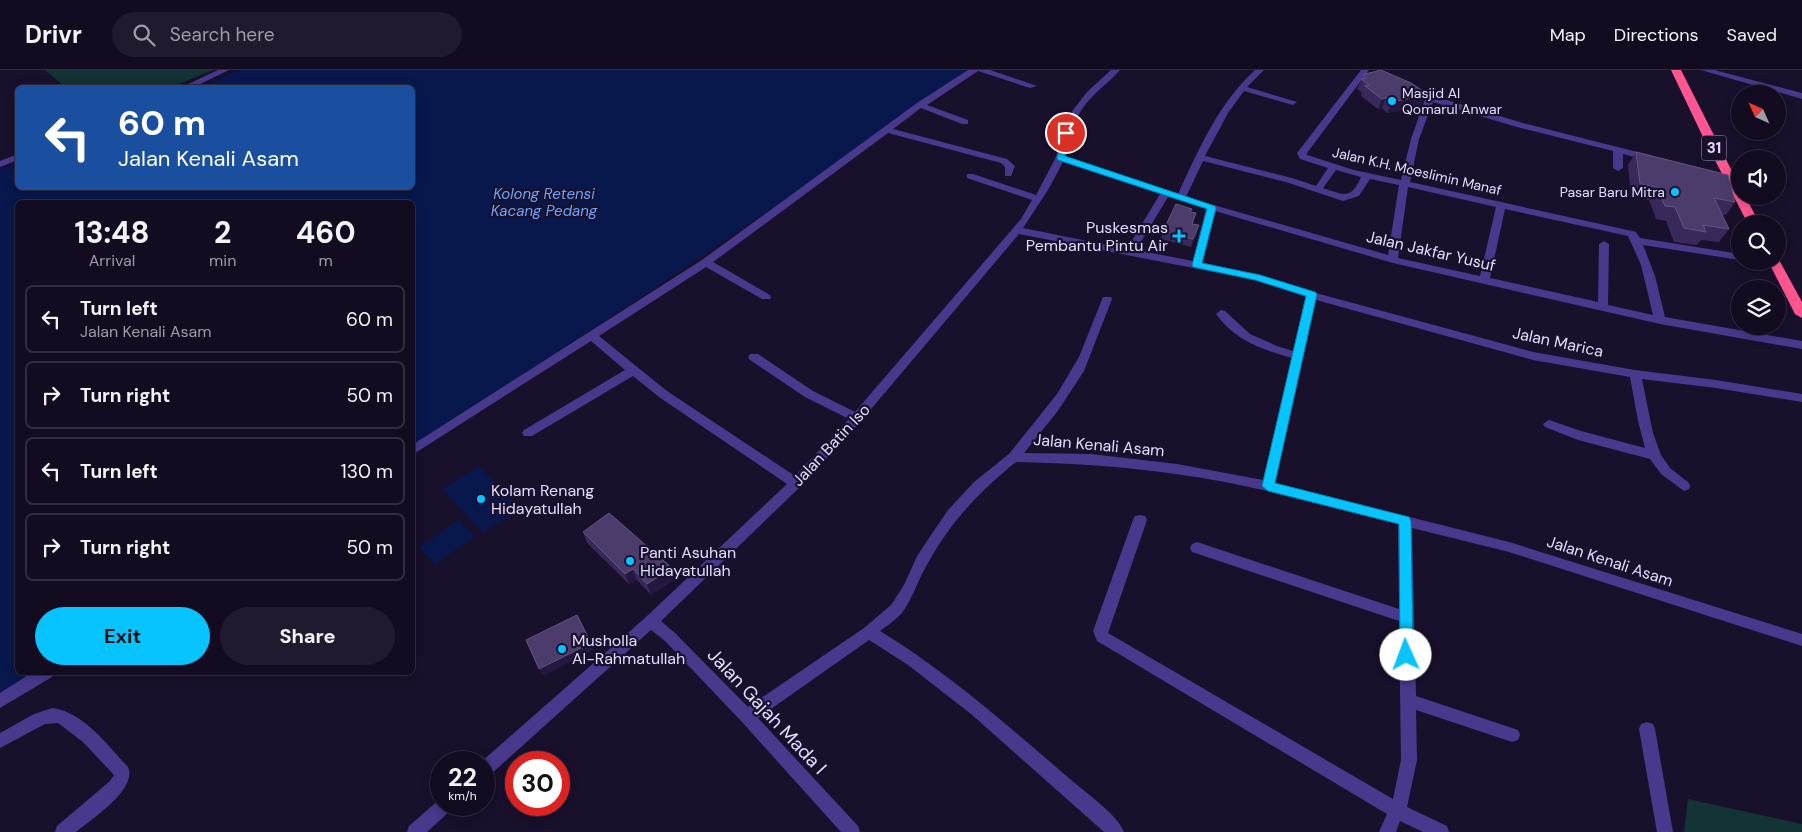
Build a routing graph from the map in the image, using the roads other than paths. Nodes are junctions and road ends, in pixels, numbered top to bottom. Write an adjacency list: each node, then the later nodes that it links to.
1 (225, 70): 9 (street)
2 (974, 70): 16 (street)
3 (981, 70): 11 (street)
4 (1116, 70): 21 (street, Jalan Batin Iso)
5 (1260, 70): 12 (street)
6 (1676, 70): 37 (highway, 31)
7 (1705, 70): 13 (street)
8 (1368, 71): 25 (street, Jalan K.H. Moeslimin Manaf)
9 (191, 85)
10 (1400, 85): 14 (street)
11 (1033, 86)
12 (1242, 88): 15 (street); 22 (street)
13 (1802, 96)
14 (1430, 98): 19 (street); 30 (street)
15 (1293, 102)
16 (920, 105): 17 (street); 18 (street)
17 (966, 122)
18 (888, 130): 27 (street); 44 (street)
19 (1618, 150): 23 (street); 26 (street)
20 (15, 158): 24 (street)
21 (1061, 158): 32 (street, Jalan Jakfar Yusuf); 33 (street, Jalan Batin Iso)
22 (1200, 158): 31 (street); 34 (street)
23 (1661, 161)
24 (0, 164)
25 (1333, 167): 28 (street, Jalan K.H. Moeslimin Manaf); 31 (street)
26 (1618, 168)
27 (1008, 174)
28 (1367, 175): 30 (street, Jalan K.H. Moeslimin Manaf); 31 (street)
29 (970, 176): 33 (street)
30 (1405, 184): 35 (street, Jalan K.H. Moeslimin Manaf); 43 (street)
31 (1318, 189)
32 (1165, 193): 34 (street, Jalan Jakfar Yusuf); 41 (street)
33 (1038, 198): 38 (street, Jalan Batin Iso)
34 (1181, 198): 36 (street, Jalan Jakfar Yusuf)
35 (1500, 205): 39 (street, Jalan K.H. Moeslimin Manaf); 47 (street)
36 (1212, 208): 43 (street, Jalan Jakfar Yusuf); 45 (street)
37 (1748, 215)
38 (1016, 230): 41 (street); 62 (street, Jalan Batin Iso)
39 (1634, 238): 42 (street, Jalan K.H. Moeslimin Manaf); 54 (street)
40 (1604, 244): 51 (street)
41 (1130, 252): 45 (street)
42 (1731, 254)
43 (1393, 260): 47 (street, Jalan Jakfar Yusuf)
44 (706, 262): 49 (street); 55 (street)
45 (1197, 265): 48 (street, Jalan Marica)
46 (1779, 270): 53 (highway)
47 (1484, 280): 51 (street, Jalan Jakfar Yusuf)
48 (1312, 294): 57 (street); 60 (street, Jalan Marica)
49 (766, 297)
50 (1106, 299): 67 (street)
51 (1603, 307): 54 (street, Jalan Jakfar Yusuf)
52 (1221, 314): 57 (street)
53 (1802, 314)
54 (1660, 320): 56 (street, Jalan Jakfar Yusuf)
55 (591, 336): 59 (street); 65 (street)
56 (1802, 345)
57 (1298, 356): 69 (street)
58 (754, 357): 62 (street)
59 (634, 370): 64 (street); 68 (street)
60 (1635, 374): 61 (street, Jalan Marica); 66 (street)
61 (1802, 398)
62 (857, 418): 68 (street, Jalan Batin Iso)
63 (1549, 424): 66 (street)
64 (528, 433)
65 (415, 449)
66 (1654, 455): 70 (street)
67 (1013, 457): 69 (street, Jalan Kenali Asam); 76 (street, Jalan Kenali Asam)
68 (796, 483): 75 (street, Jalan Batin Iso)
69 (1268, 486): 72 (street, Jalan Kenali Asam)
70 (1684, 486)
71 (1140, 520): 86 (street)
72 (1405, 521): 74 (street); 77 (street, Jalan Kenali Asam)
73 (1197, 548): 74 (street)
74 (1405, 617): 79 (street)
75 (651, 621): 81 (street, Jalan Gajah Mada I); 85 (street, Jalan Batin Iso)
76 (869, 632): 81 (street, Jalan Kenali Asam); 91 (street)
77 (1802, 640)
78 (42, 675): 80 (street)
79 (1408, 700): 83 (street); 86 (street)
80 (0, 701)
81 (747, 717): 90 (street, Jalan Gajah Mada I)
82 (1647, 729): 94 (street)
83 (1512, 735)
84 (0, 742): 88 (street)
85 (495, 760)
86 (1397, 811): 92 (street); 93 (street)
87 (432, 816): 89 (street)
88 (62, 832)
89 (415, 832)
90 (852, 832)
91 (1116, 832)
92 (1387, 832)
93 (1441, 832)
94 (1665, 832)

